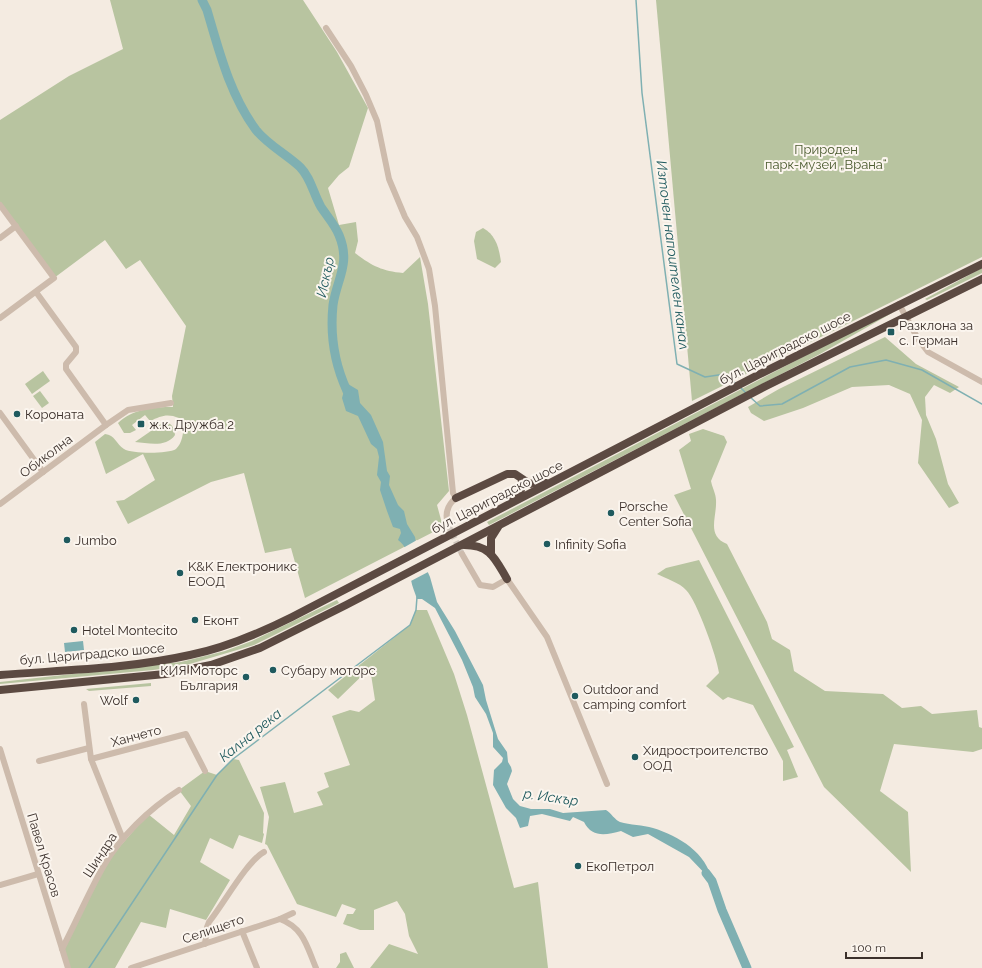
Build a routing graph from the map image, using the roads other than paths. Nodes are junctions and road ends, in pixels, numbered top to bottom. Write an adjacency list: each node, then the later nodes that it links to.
1 (326, 28): 18 (street)
2 (0, 205): 3 (street)
3 (16, 226): 4 (street); 7 (street)
4 (0, 238)
5 (982, 264): 8 (highway, бул. Цариградско шосе)
6 (982, 279): 9 (highway, бул. Цариградско шосе)
7 (36, 292): 10 (street); 14 (street)
8 (899, 304): 9 (street); 16 (highway, бул. Цариградско шосе)
9 (905, 316): 11 (street); 22 (highway, бул. Цариградско шосе)
10 (0, 318)
11 (982, 382)
12 (171, 403): 14 (street, Обиколна)
13 (0, 413): 15 (street)
14 (106, 425): 15 (street, Обиколна)
15 (43, 472): 19 (street, Обиколна)
16 (571, 472): 17 (highway); 20 (highway, бул. Цариградско шосе)
17 (522, 480): 18 (highway); 20 (highway)
18 (456, 498): 21 (street)
19 (0, 504)
20 (497, 511): 27 (highway, бул. Цариградско шосе)
21 (448, 525)
22 (499, 525): 23 (highway, бул. Цариградско шосе); 25 (highway)
23 (462, 545): 25 (highway); 28 (highway, бул. Цариградско шосе)
24 (462, 554): 26 (street)
25 (491, 554): 26 (highway)
26 (507, 579): 35 (street)
27 (0, 675)
28 (0, 690)
29 (84, 704): 30 (street)
30 (89, 748): 32 (street); 33 (street)
31 (0, 749): 39 (street, Павел Красов)
32 (91, 759): 34 (street, Ханчето); 37 (street)
33 (39, 761)
34 (205, 771)
35 (607, 784)
36 (179, 790): 37 (street, Шиндра)
37 (123, 839): 45 (street, Шиндра)
38 (264, 852): 44 (street)
39 (38, 874): 40 (street); 45 (street, Павел Красов)
40 (0, 885)
41 (293, 913): 42 (street, Селището)
42 (280, 919): 43 (street, Селището); 49 (street)
43 (242, 932): 44 (street, Селището); 48 (street)
44 (205, 944): 47 (street, Селището)
45 (62, 949): 46 (street, Павел Красов)
46 (68, 968)
47 (131, 968)
48 (257, 968)
49 (316, 968)

